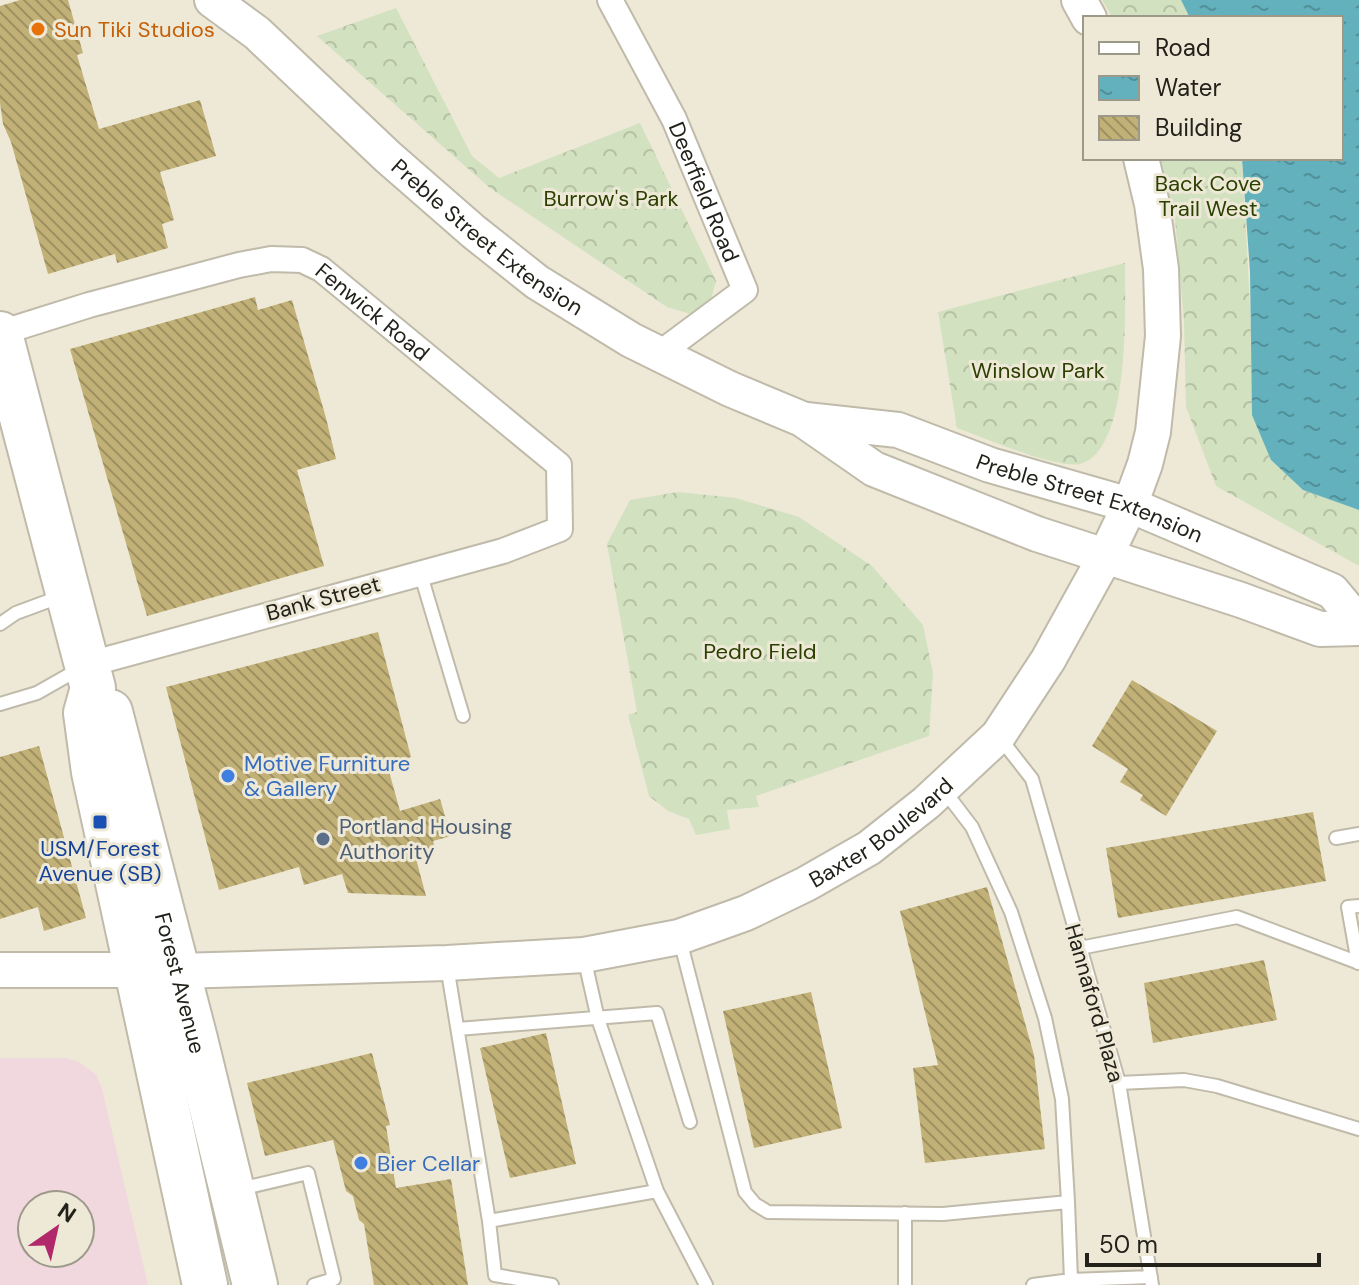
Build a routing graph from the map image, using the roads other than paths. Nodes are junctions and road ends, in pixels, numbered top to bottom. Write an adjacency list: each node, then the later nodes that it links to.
1 (212, 0): 5 (main road, Preble Street Extension)
2 (610, 0): 5 (street, Deerfield Road)
3 (1141, 160): 7 (main road, Baxter Boulevard)
4 (0, 333): 8 (street, Fenwick Road); 11 (highway, Forest Avenue)
5 (659, 354): 6 (main road, Preble Street Extension)
6 (802, 419): 7 (main road, Preble Street Extension); 9 (main road, Preble Street Extension)
7 (1130, 505): 9 (main road, Baxter Boulevard); 13 (main road, Preble Street Extension)
8 (560, 529): 10 (street, Bank Street)
9 (1105, 557): 13 (main road, Preble Street Extension); 17 (main road, Baxter Boulevard)
10 (420, 572): 14 (street, Bank Street); 16 (lane)
11 (69, 594): 12 (lane); 14 (highway, Forest Avenue)
12 (0, 624)
13 (1359, 625)
14 (90, 676): 15 (lane); 28 (highway, Forest Avenue)
15 (0, 704)
16 (463, 716)
17 (998, 736): 18 (main road, Baxter Boulevard); 23 (lane, Hannaford Plaza)
18 (941, 788): 22 (main road, Baxter Boulevard); 36 (lane)
19 (1359, 834): 20 (lane)
20 (1336, 838)
21 (1359, 906): 26 (lane)
22 (679, 937): 24 (main road, Baxter Boulevard); 37 (lane)
23 (1080, 948): 26 (lane); 31 (lane, Hannaford Plaza)
24 (584, 955): 25 (main road, Baxter Boulevard); 29 (lane)
25 (447, 963): 28 (main road, Baxter Boulevard); 30 (lane)
26 (1359, 963)
27 (0, 970): 28 (main road, Baxter Boulevard)
28 (158, 971): 34 (highway, Forest Avenue); 41 (highway, Forest Avenue)
29 (598, 1019): 30 (lane); 32 (lane); 35 (lane)
30 (458, 1029): 38 (lane)
31 (1119, 1083): 33 (lane); 40 (lane, Hannaford Plaza)
32 (690, 1122)
33 (1359, 1129)
34 (233, 1191): 42 (highway, Forest Avenue); 43 (lane)
35 (657, 1191): 38 (lane); 45 (lane)
36 (1068, 1202): 37 (lane); 39 (lane)
37 (905, 1213): 46 (lane)
38 (489, 1221): 44 (lane)
39 (1071, 1280): 40 (lane); 47 (lane)
40 (1151, 1281)
41 (205, 1285)
42 (255, 1285)
43 (314, 1285)
44 (552, 1285)
45 (706, 1285)
46 (905, 1285)
47 (1033, 1285)

